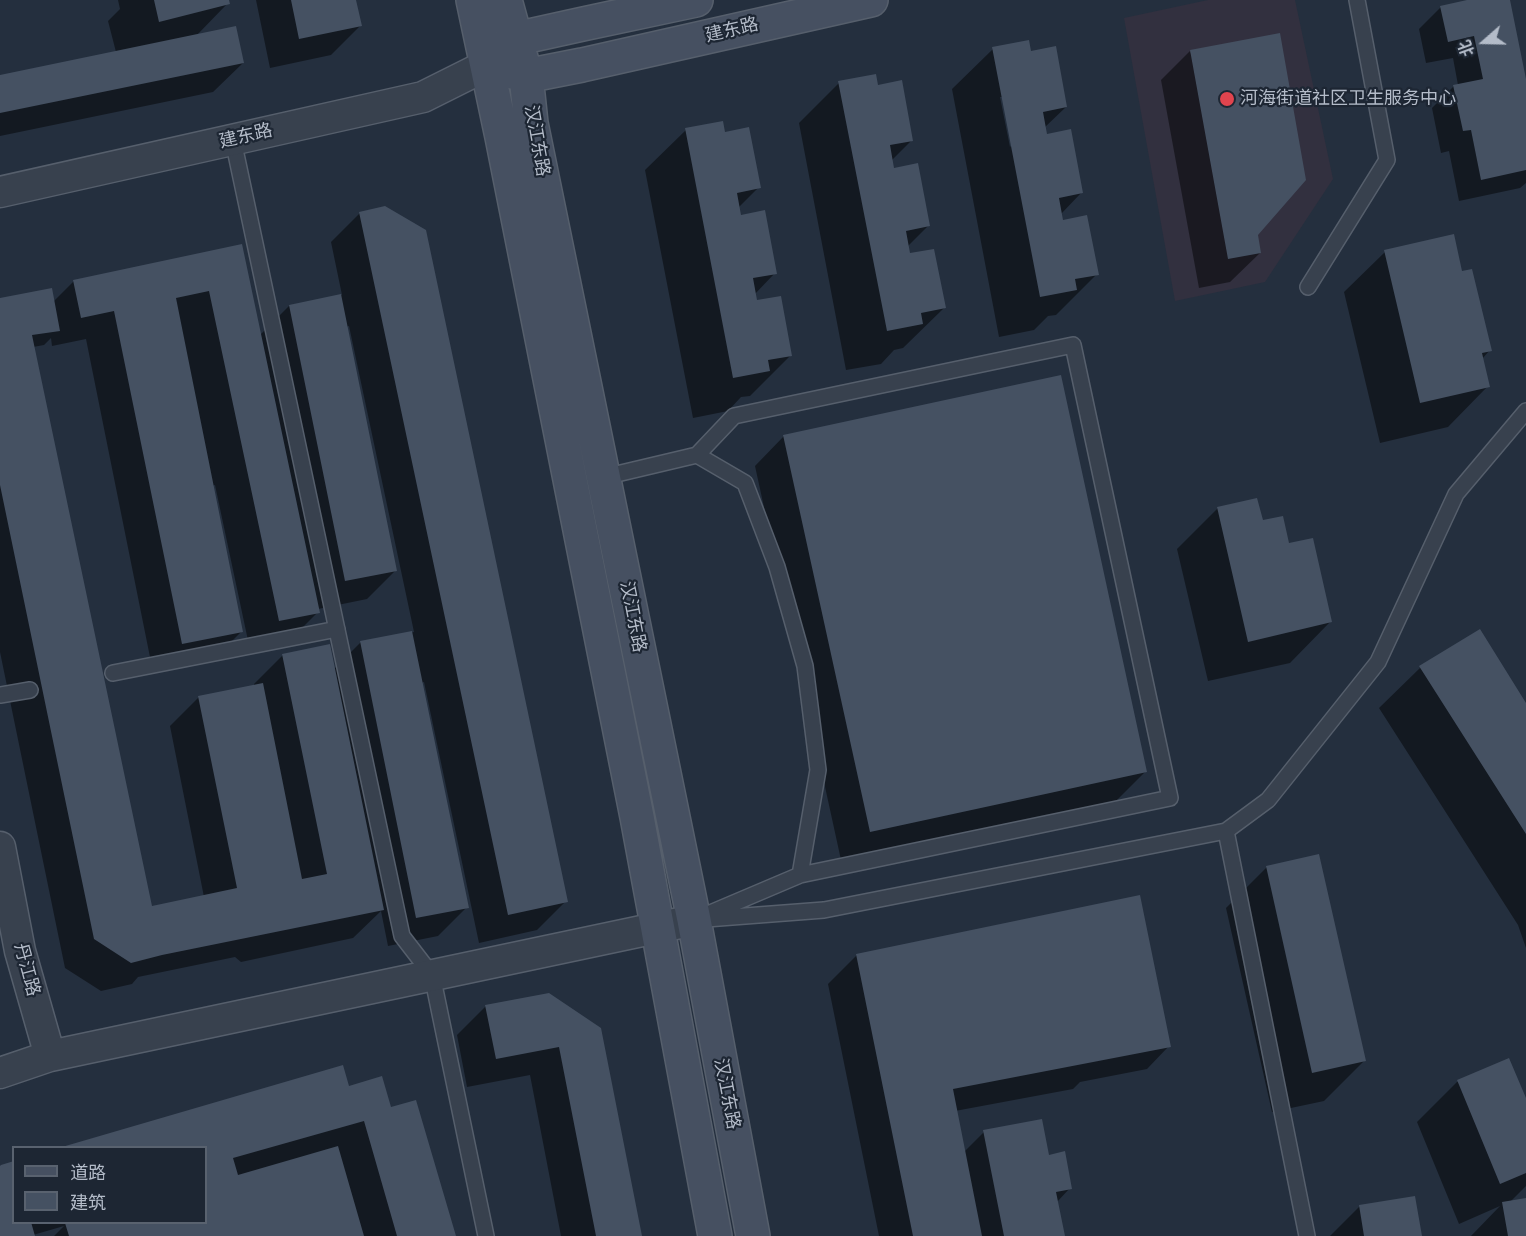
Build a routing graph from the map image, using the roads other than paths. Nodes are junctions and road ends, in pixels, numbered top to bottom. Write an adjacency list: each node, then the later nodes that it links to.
1 (473, 0): 7 (street, 汉江东路)
2 (505, 0): 6 (street, 汉江东路)
3 (696, 0): 6 (street)
4 (871, 0): 8 (street, 建东路)
5 (1357, 0): 11 (lane)
6 (515, 39): 7 (street, 建东路); 8 (street, 汉江东路)
7 (487, 65): 8 (street, 建东路); 9 (street, 建东路); 23 (street, 汉江东路)
8 (526, 76): 14 (street, 汉江东路)
9 (234, 140): 10 (street, 建东路); 15 (lane)
10 (0, 192)
11 (1308, 287)
12 (1526, 411): 19 (lane)
13 (697, 455): 14 (lane); 21 (lane); 21 (lane)
14 (604, 477): 22 (street, 汉江东路)
15 (337, 629): 16 (lane); 24 (lane)
16 (113, 673)
17 (30, 690): 18 (lane)
18 (0, 695)
19 (1226, 831): 22 (lane); 30 (lane)
20 (0, 847): 25 (street, 丹江路)
21 (800, 875): 22 (lane)
22 (694, 920): 23 (street); 29 (street, 汉江东路)
23 (657, 928): 24 (street); 28 (street, 汉江东路)
24 (432, 975): 25 (street); 27 (lane)
25 (50, 1056): 26 (street)
26 (0, 1072)
27 (486, 1236)
28 (715, 1236)
29 (753, 1236)
30 (1307, 1236)

